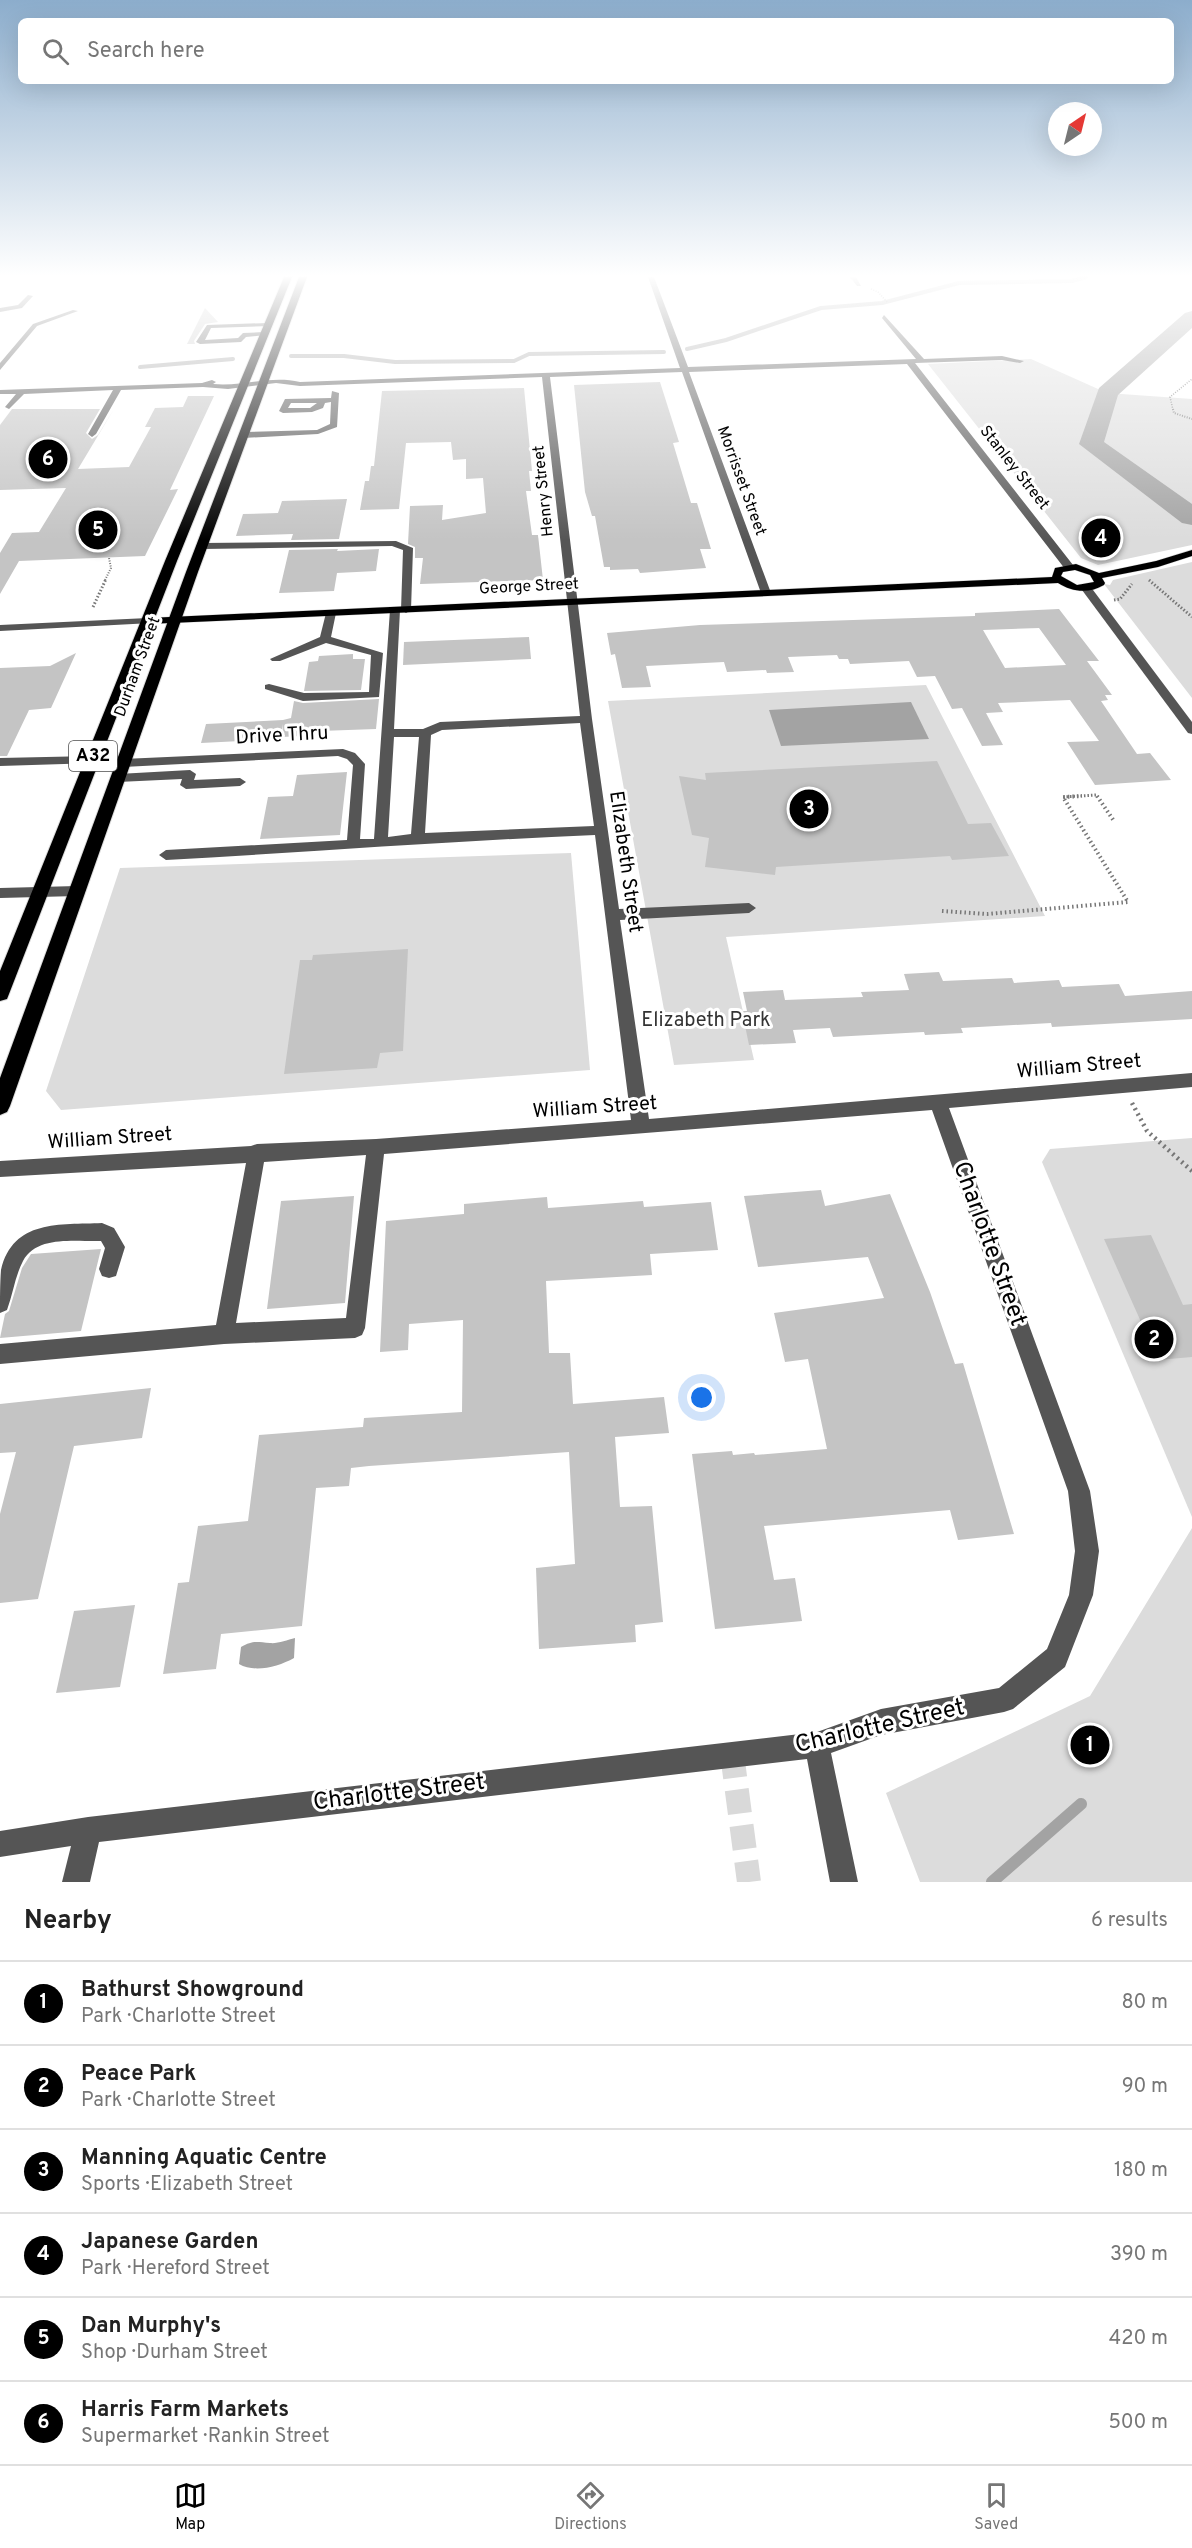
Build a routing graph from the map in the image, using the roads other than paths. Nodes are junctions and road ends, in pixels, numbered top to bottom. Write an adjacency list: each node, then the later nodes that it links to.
1 (251, 365): 8 (highway, Durham Street / A32)
2 (270, 365): 9 (highway, Durham Street / A32)
3 (683, 365): 6 (street, Morrisset Street)
4 (839, 365): 6 (street)
5 (912, 365): 21 (street, Stanley Street)
6 (685, 371): 7 (street); 25 (street, Morrisset Street)
7 (546, 376): 10 (street); 26 (street, Henry Street)
8 (244, 382): 9 (street); 11 (street); 30 (highway, Durham Street / A32)
9 (263, 382): 10 (street); 14 (highway, Durham Street / A32)
10 (300, 384): 14 (street)
11 (118, 388): 12 (street); 17 (street)
12 (22, 391): 13 (street); 16 (street)
13 (0, 392)
14 (259, 393): 18 (highway, Durham Street / A32)
15 (288, 401): 18 (street)
16 (9, 407)
17 (92, 434)
18 (243, 435): 19 (highway, Durham Street / A32)
19 (202, 546): 27 (street); 29 (highway, Durham Street / A32)
20 (1192, 553): 22 (main road)
21 (1069, 567): 22 (main road); 23 (main road)
22 (1098, 576): 24 (main road)
23 (1059, 580): 24 (main road, George Street); 25 (main road, George Street)
24 (1086, 588): 36 (street)
25 (766, 593): 26 (main road, George Street)
26 (571, 602): 27 (main road, George Street); 35 (street, Elizabeth Street)
27 (400, 610): 28 (main road, George Street); 37 (street)
28 (331, 613): 29 (main road, George Street); 32 (street)
29 (176, 620): 30 (main road, George Street); 42 (highway, Durham Street / A32)
30 (148, 621): 31 (street, George Street); 39 (highway, Durham Street / A32)
31 (0, 628)
32 (325, 639): 33 (street); 34 (street)
33 (276, 659)
34 (269, 687)
35 (586, 719): 38 (street); 44 (street, Elizabeth Street)
36 (1192, 730)
37 (388, 733): 38 (street); 46 (street)
38 (425, 733): 45 (street)
39 (92, 760): 41 (street); 49 (highway, Durham Street / A32)
40 (194, 760): 42 (street, Drive Thru); 43 (street); 47 (street, Drive Thru)
41 (0, 762)
42 (123, 763): 43 (highway, Durham Street / A32)
43 (118, 778): 50 (highway, Durham Street / A32)
44 (601, 830): 45 (street); 53 (street, Elizabeth Street)
45 (418, 838): 46 (street)
46 (381, 843): 47 (street)
47 (354, 845): 48 (street)
48 (166, 855)
49 (40, 891): 50 (street); 51 (street); 54 (highway, Durham Street / A32)
50 (77, 891): 57 (highway, Durham Street / A32)
51 (0, 893)
52 (749, 908): 53 (street)
53 (614, 915): 58 (street, Elizabeth Street)
54 (0, 994)
55 (1192, 1080): 56 (street, William Street)
56 (938, 1102): 58 (street, William Street); 66 (street, Charlotte Street)
57 (0, 1106)
58 (641, 1127): 59 (street, William Street)
59 (376, 1147): 60 (street, William Street); 64 (street)
60 (257, 1152): 61 (street, William Street); 64 (street)
61 (0, 1169)
62 (110, 1269): 63 (street)
63 (0, 1303)
64 (224, 1334): 65 (street)
65 (0, 1353)
66 (817, 1745): 67 (street, Charlotte Street); 70 (street)
67 (88, 1830): 68 (street, Charlotte Street); 69 (street)
68 (0, 1844)
69 (76, 1882)
70 (844, 1882)

